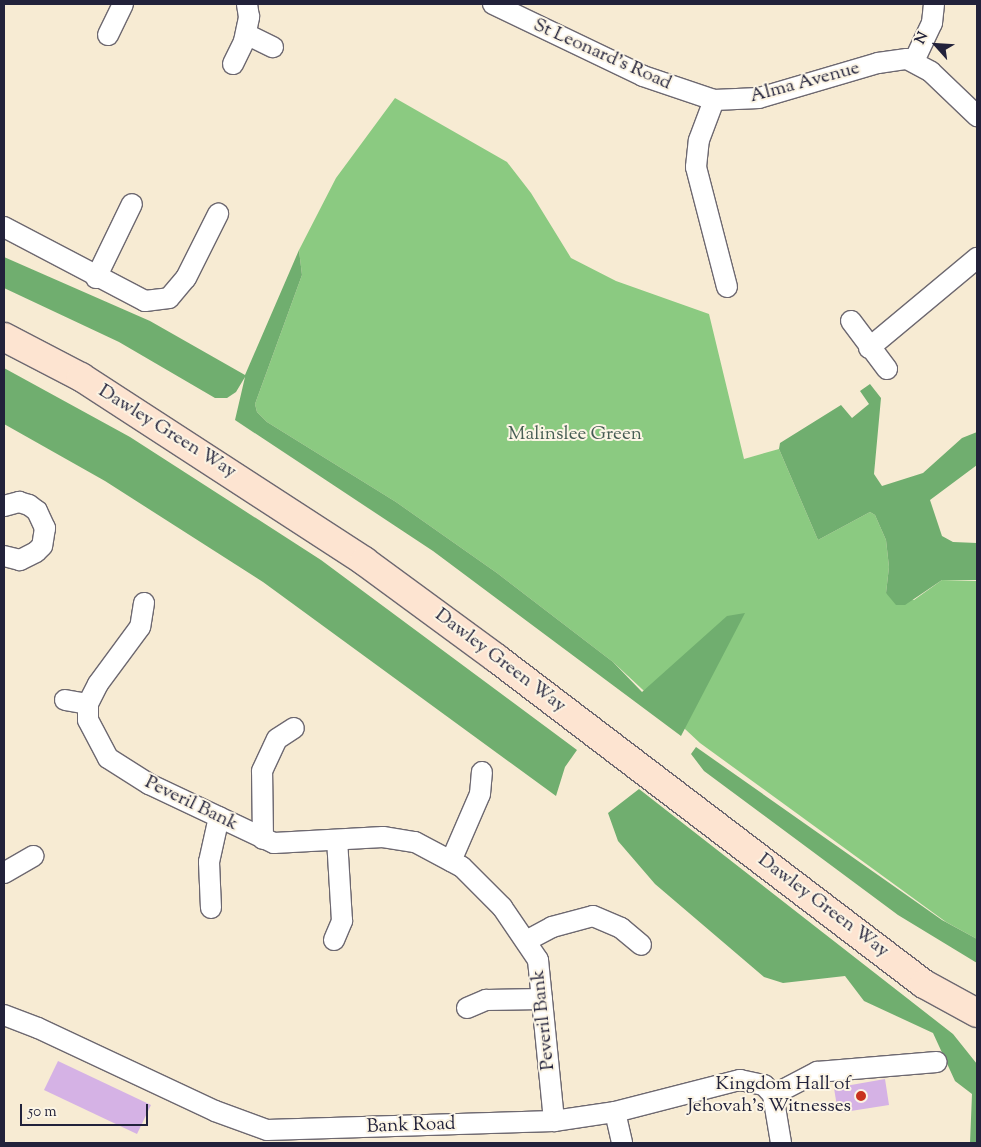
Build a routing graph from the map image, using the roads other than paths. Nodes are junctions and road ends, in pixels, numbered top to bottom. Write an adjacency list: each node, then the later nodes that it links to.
1 (123, 4): 6 (street)
2 (247, 4): 5 (street)
3 (493, 4): 10 (street, St Leonard's Road)
4 (934, 4): 8 (street)
5 (246, 34): 7 (street); 9 (street)
6 (108, 35)
7 (273, 47)
8 (914, 61): 10 (street, Alma Avenue); 11 (street)
9 (232, 64)
10 (714, 100): 17 (street)
11 (977, 116)
12 (132, 204): 16 (street)
13 (218, 214): 16 (street)
14 (4, 227): 16 (street)
15 (977, 258): 20 (street)
16 (96, 278)
17 (727, 287)
18 (851, 322): 20 (street)
19 (4, 337): 41 (main road, Dawley Green Way)
20 (869, 348): 21 (street)
21 (887, 369)
22 (4, 506): 23 (street)
23 (4, 556)
24 (144, 603): 26 (street)
25 (65, 700): 26 (street)
26 (88, 704): 29 (street, Peveril Bank)
27 (294, 728): 30 (street)
28 (482, 772): 33 (street)
29 (219, 817): 30 (street, Peveril Bank); 35 (street)
30 (263, 839): 31 (street, Peveril Bank)
31 (337, 840): 33 (street, Peveril Bank); 36 (street)
32 (33, 856): 34 (street)
33 (451, 861): 37 (street, Peveril Bank)
34 (4, 873)
35 (211, 908)
36 (334, 940)
37 (526, 940): 38 (street); 39 (street, Peveril Bank)
38 (641, 946)
39 (542, 999): 40 (street); 46 (street, Peveril Bank)
40 (468, 1008)
41 (977, 1013)
42 (4, 1015): 46 (street, Bank Road)
43 (937, 1062): 44 (street)
44 (773, 1095): 45 (street, Bank Road); 48 (street)
45 (615, 1112): 46 (street, Bank Road); 47 (street)
46 (554, 1121)
47 (622, 1143)
48 (781, 1143)

